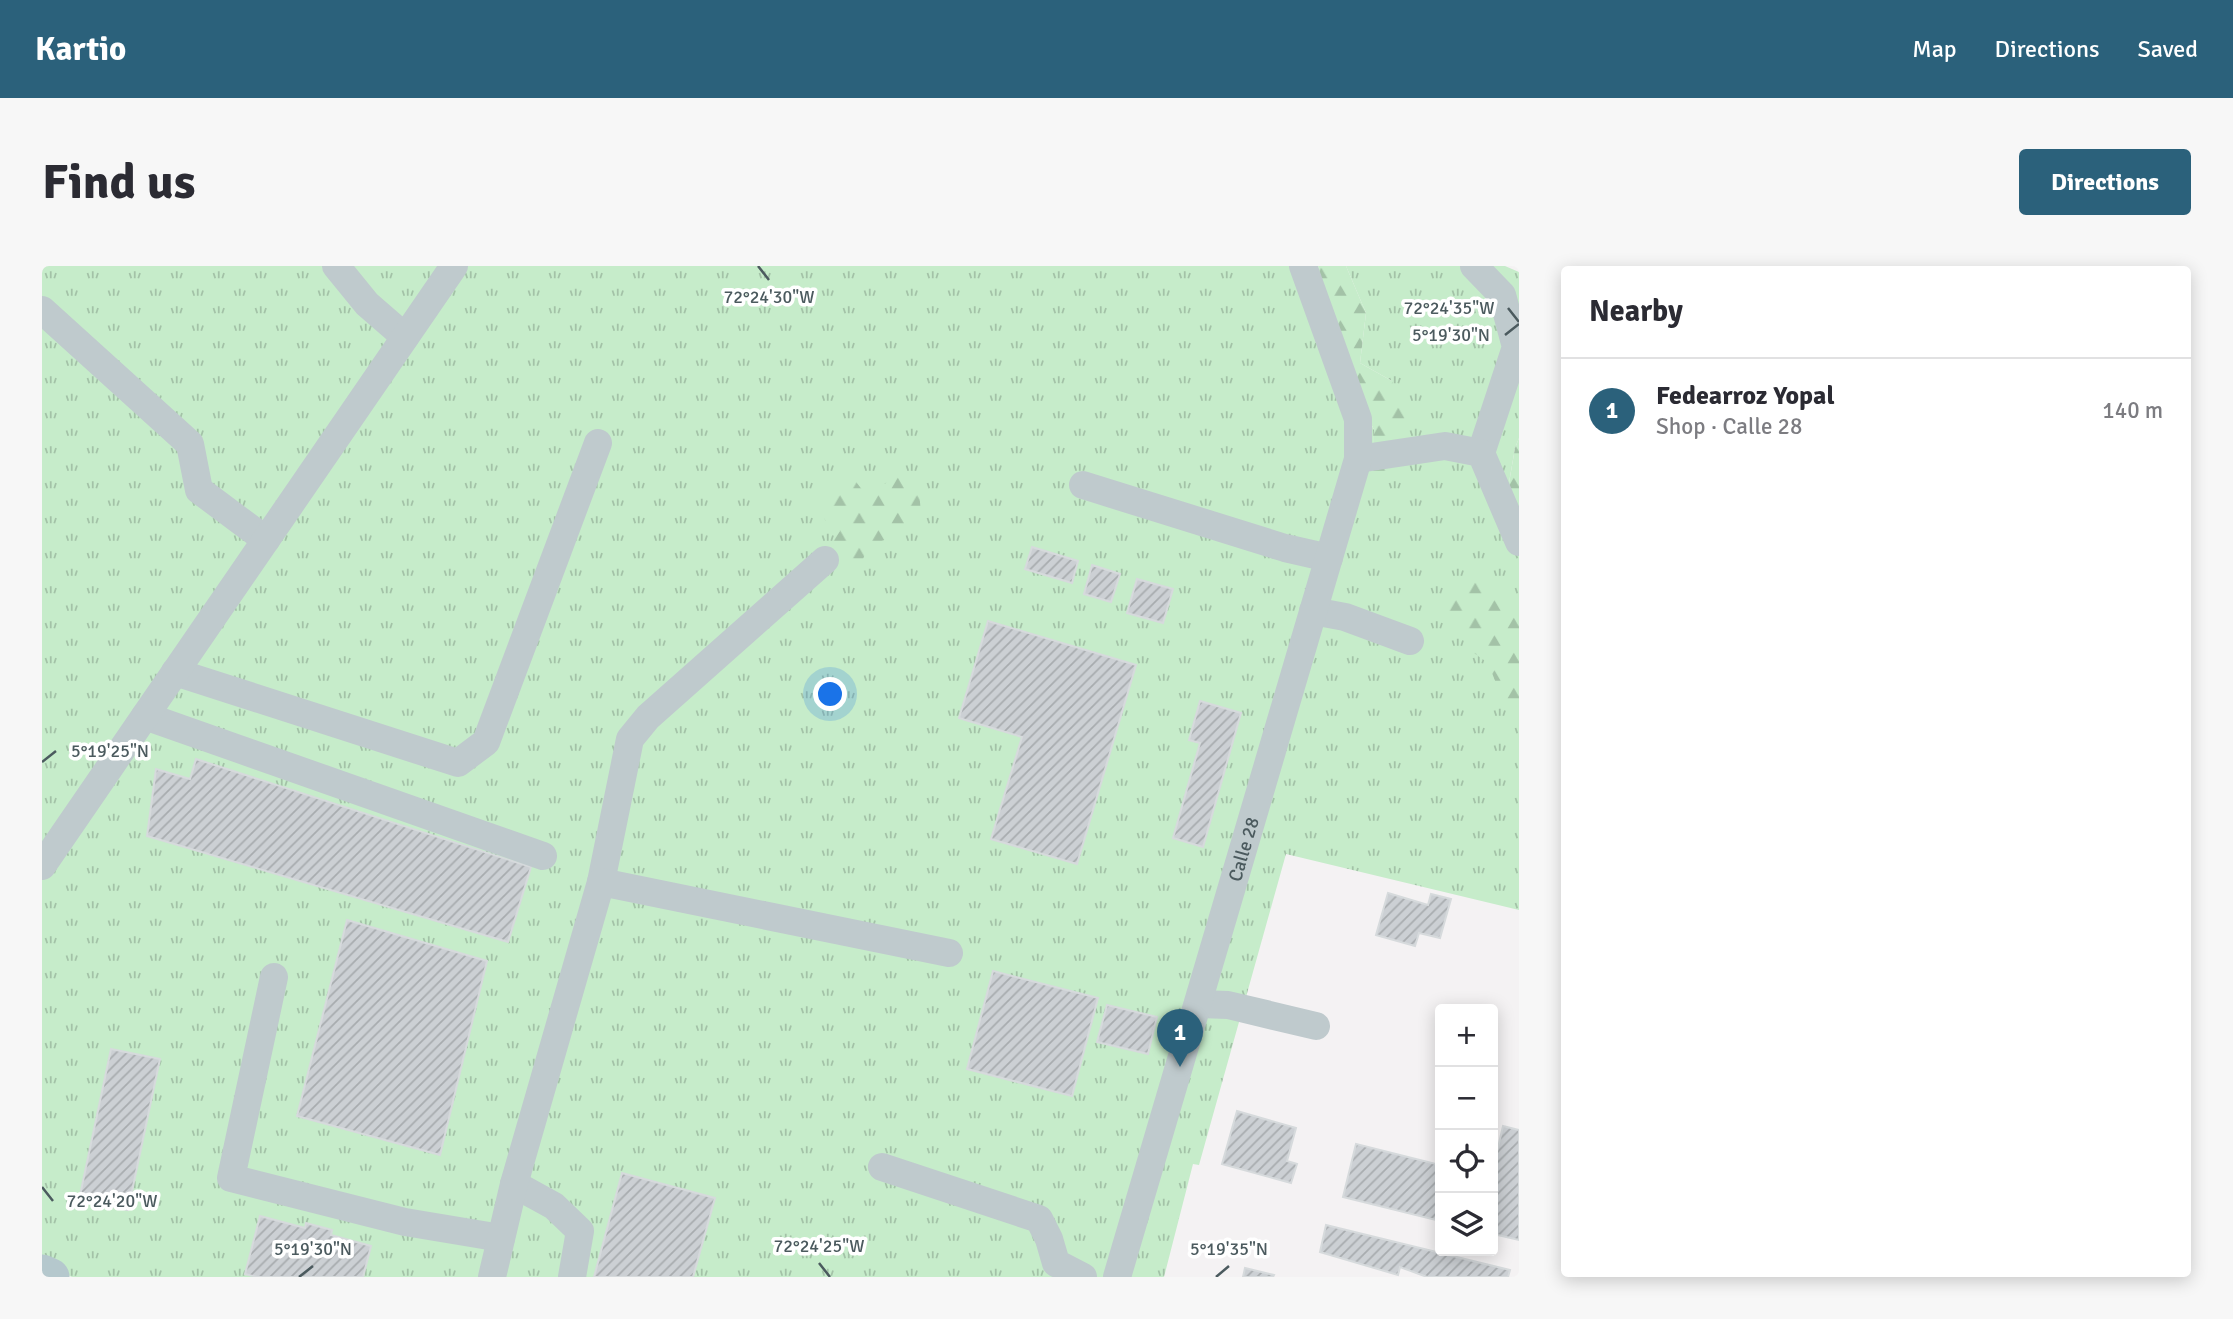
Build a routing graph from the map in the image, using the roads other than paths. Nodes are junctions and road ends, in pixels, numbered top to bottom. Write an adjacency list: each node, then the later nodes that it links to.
1 (337, 266): 6 (street)
2 (454, 266): 6 (street)
3 (1303, 266): 9 (street, Calle 28)
4 (1474, 266): 8 (street)
5 (42, 310): 11 (street)
6 (405, 337): 11 (street)
7 (598, 443): 17 (street)
8 (1481, 453): 9 (street); 12 (street)
9 (1358, 459): 13 (street, Calle 28)
10 (1083, 485): 13 (street)
11 (266, 540): 17 (street)
12 (1519, 542)
13 (1329, 558): 15 (street, Calle 28)
14 (825, 560): 21 (street)
15 (1313, 611): 16 (street); 24 (street, Calle 28)
16 (1410, 641)
17 (175, 672): 18 (street)
18 (145, 716): 19 (street); 20 (street)
19 (543, 856)
20 (42, 866)
21 (601, 882): 22 (street); 27 (street)
22 (949, 953)
23 (274, 977): 28 (street)
24 (1199, 1004): 25 (street); 34 (street, Calle 28)
25 (1316, 1026)
26 (882, 1167): 33 (street)
27 (514, 1184): 28 (street); 32 (street)
28 (501, 1238): 31 (street)
29 (42, 1273): 30 (main road)
30 (51, 1277)
31 (492, 1277)
32 (572, 1277)
33 (1083, 1277)
34 (1117, 1277)

